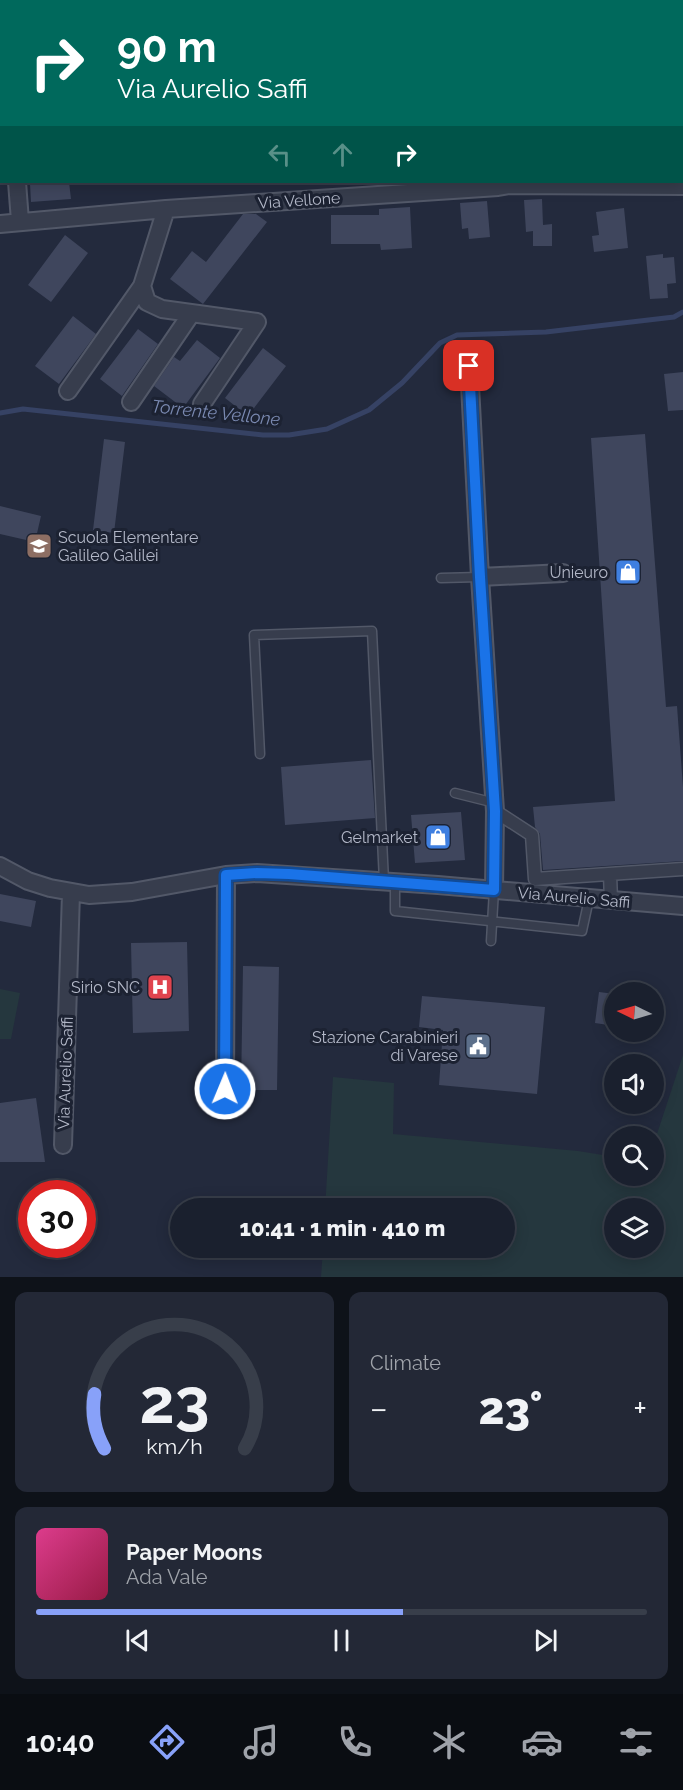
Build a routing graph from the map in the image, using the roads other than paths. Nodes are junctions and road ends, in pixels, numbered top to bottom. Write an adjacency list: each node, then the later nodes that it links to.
1 (17, 183): 5 (street)
2 (498, 184): 3 (street, Via Vellone); 4 (street, Via Vellone)
3 (683, 186)
4 (166, 209): 5 (street, Via Vellone); 7 (street)
5 (20, 221): 6 (street, Via Vellone)
6 (0, 224)
7 (142, 286): 8 (street); 10 (street)
8 (191, 314): 11 (street); 12 (street)
9 (469, 366): 14 (street)
10 (68, 391)
11 (131, 402)
12 (202, 404)
13 (563, 573): 14 (street)
14 (480, 577): 15 (lane); 18 (street)
15 (441, 578)
16 (261, 754): 23 (lane)
17 (455, 793): 18 (lane)
18 (495, 807): 21 (street); 24 (street)
19 (0, 866): 25 (street, Via Aurelio Saffi)
20 (683, 869): 21 (street)
21 (610, 874): 27 (street)
22 (226, 875): 23 (street, Via Aurelio Saffi); 25 (street, Via Aurelio Saffi); 31 (street)
23 (389, 881): 24 (street, Via Aurelio Saffi); 29 (lane)
24 (494, 890): 26 (street, Via Aurelio Saffi); 29 (lane)
25 (71, 893): 32 (street, Via Aurelio Saffi)
26 (589, 898): 27 (street, Via Aurelio Saffi); 29 (lane)
27 (611, 901): 28 (street, Via Aurelio Saffi)
28 (683, 906)
29 (492, 921): 30 (lane)
30 (490, 941)
31 (225, 1089)
32 (63, 1145)

